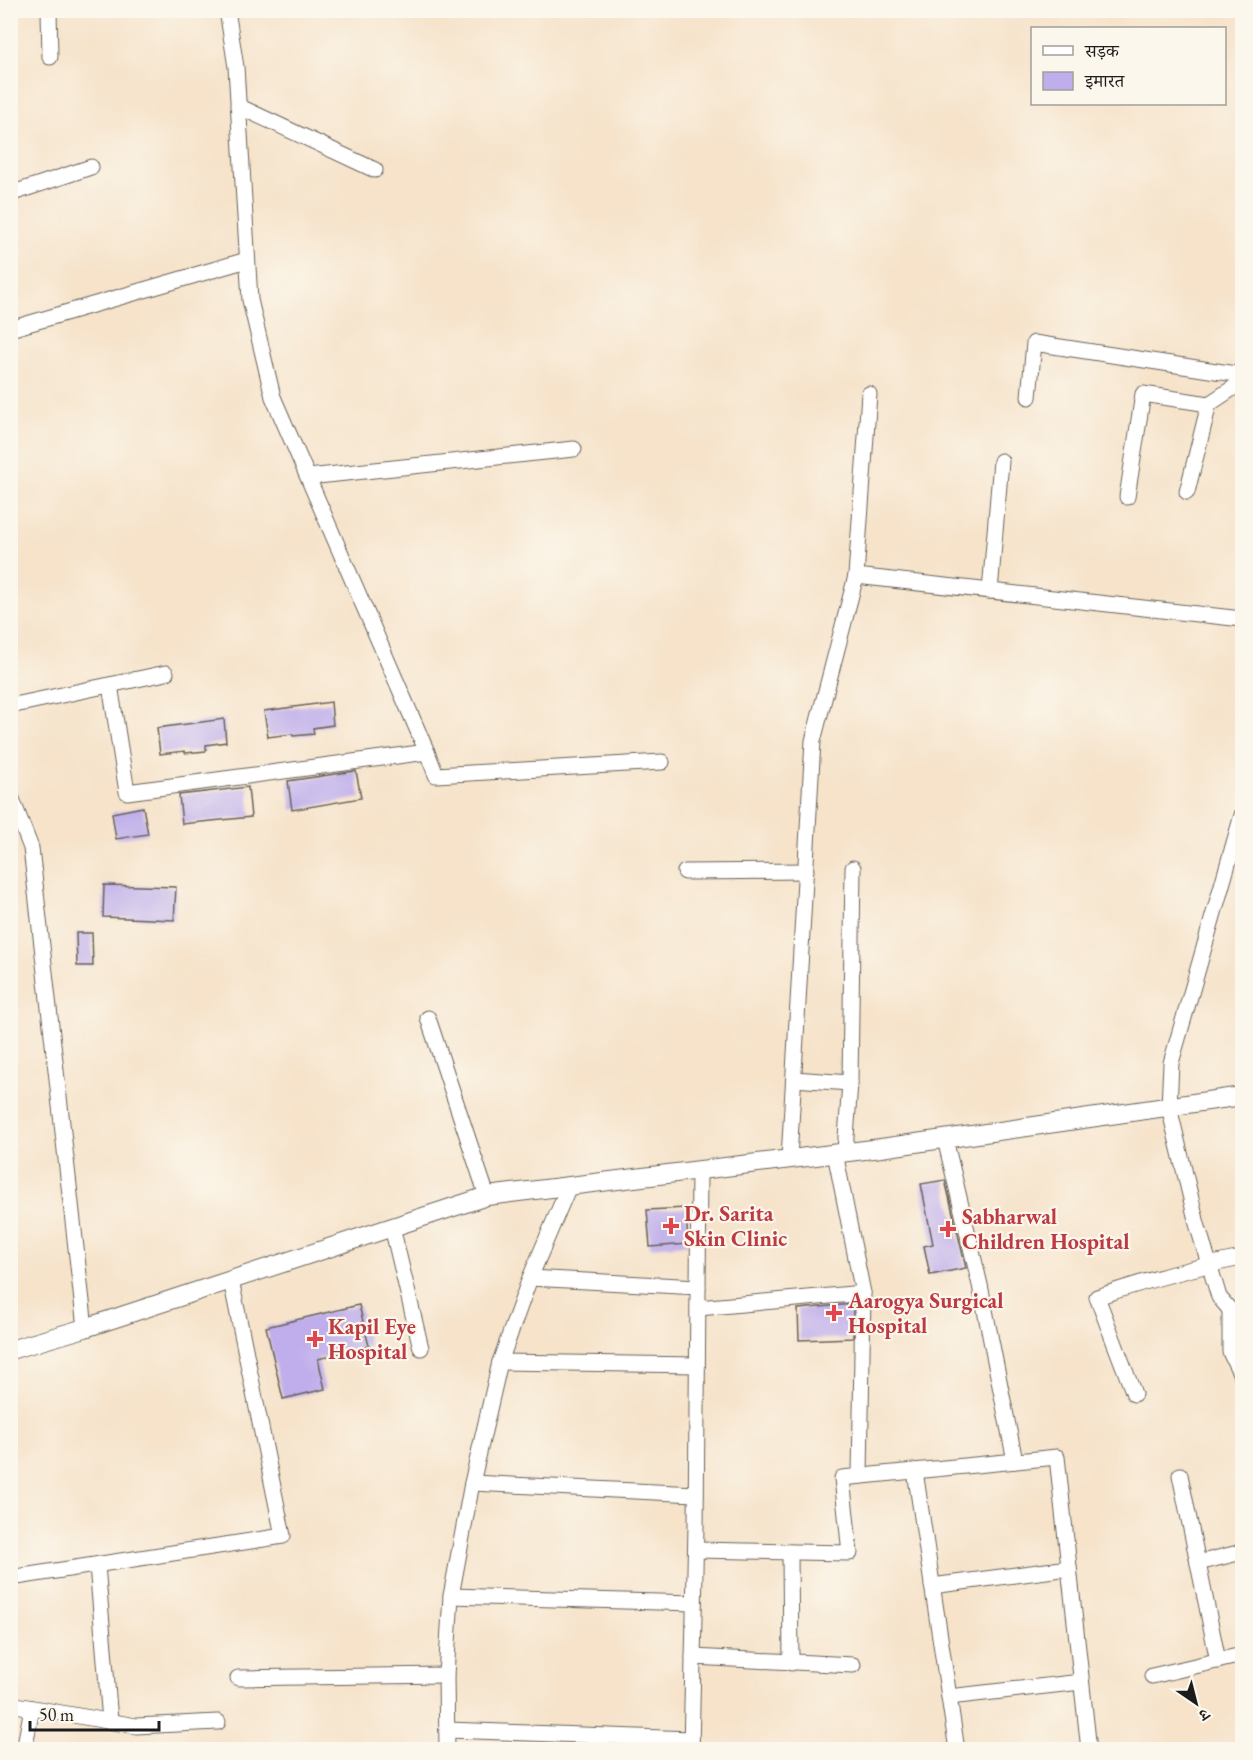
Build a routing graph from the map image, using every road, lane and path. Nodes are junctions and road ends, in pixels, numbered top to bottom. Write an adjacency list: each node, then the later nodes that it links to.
1 (49, 10): 3 (street)
2 (227, 10): 4 (street)
3 (50, 57)
4 (238, 106): 6 (street); 8 (street)
5 (91, 167): 7 (street)
6 (375, 170)
7 (10, 194)
8 (247, 260): 9 (street); 17 (street)
9 (10, 329)
10 (1242, 375): 13 (street)
11 (1242, 382): 14 (street)
12 (869, 394): 20 (street)
13 (1029, 397)
14 (1209, 404): 18 (street); 19 (street)
15 (574, 449): 17 (street)
16 (1001, 461): 21 (street)
17 (308, 477): 26 (street)
18 (1188, 492)
19 (1127, 497)
20 (856, 576): 21 (street); 31 (street)
21 (990, 591): 22 (street)
22 (1242, 618)
23 (166, 673): 24 (street)
24 (110, 685): 25 (street); 26 (street)
25 (10, 706)
26 (428, 752): 27 (street)
27 (662, 762)
28 (10, 794): 54 (street)
29 (1242, 816): 37 (street)
30 (854, 868): 35 (street)
31 (806, 871): 32 (street); 34 (street)
32 (686, 872)
33 (428, 1018): 43 (street)
34 (794, 1079): 35 (street); 40 (street)
35 (850, 1083): 39 (street)
36 (1242, 1096): 37 (street)
37 (1169, 1107): 38 (street); 46 (street)
38 (945, 1138): 39 (street); 61 (street)
39 (840, 1152): 40 (street); 50 (street)
40 (789, 1159): 41 (street)
41 (699, 1170): 42 (street); 49 (street)
42 (569, 1186): 43 (street); 47 (street)
43 (487, 1196): 44 (street)
44 (392, 1227): 48 (street); 55 (street)
45 (1242, 1258): 46 (street)
46 (1209, 1264): 52 (street); 60 (street)
47 (530, 1278): 49 (street); 57 (street)
48 (231, 1280): 54 (street); 71 (street)
49 (698, 1287): 51 (street)
50 (863, 1293): 51 (street); 64 (street)
51 (698, 1308): 58 (street)
52 (1230, 1310): 53 (street); 59 (street)
53 (1242, 1324)
54 (85, 1328): 56 (street)
55 (421, 1348)
56 (10, 1350)
57 (500, 1362): 58 (street); 65 (street)
58 (697, 1365): 66 (street)
59 (1242, 1377)
60 (1134, 1394)
61 (1015, 1461): 62 (street); 72 (street)
62 (915, 1471): 64 (street); 74 (street)
63 (1180, 1475): 70 (street)
64 (860, 1476): 68 (street)
65 (472, 1483): 66 (street); 75 (street)
66 (696, 1494): 67 (street)
67 (696, 1550): 68 (street); 76 (street)
68 (790, 1552): 80 (street)
69 (1242, 1552): 70 (street)
70 (1198, 1563): 79 (street)
71 (97, 1565): 73 (street); 89 (street)
72 (1069, 1568): 74 (street); 85 (street)
73 (10, 1578)
74 (932, 1586): 86 (street)
75 (451, 1596): 76 (street); 82 (street)
76 (694, 1603): 78 (street)
77 (1242, 1655): 79 (street)
78 (693, 1657): 80 (street); 93 (street)
79 (1218, 1660): 83 (street)
80 (791, 1663): 81 (street)
81 (852, 1665)
82 (446, 1675): 84 (street); 91 (street)
83 (1152, 1676)
84 (238, 1678)
85 (1081, 1682): 86 (street); 97 (street)
86 (949, 1697): 96 (street)
87 (10, 1704): 88 (street)
88 (32, 1708): 89 (street); 94 (street)
89 (110, 1721): 90 (street)
90 (218, 1722)
91 (447, 1730): 92 (street); 95 (street)
92 (568, 1742): 93 (street)
93 (691, 1744)
94 (24, 1749)
95 (447, 1749)
96 (957, 1749)
97 (1089, 1749)

